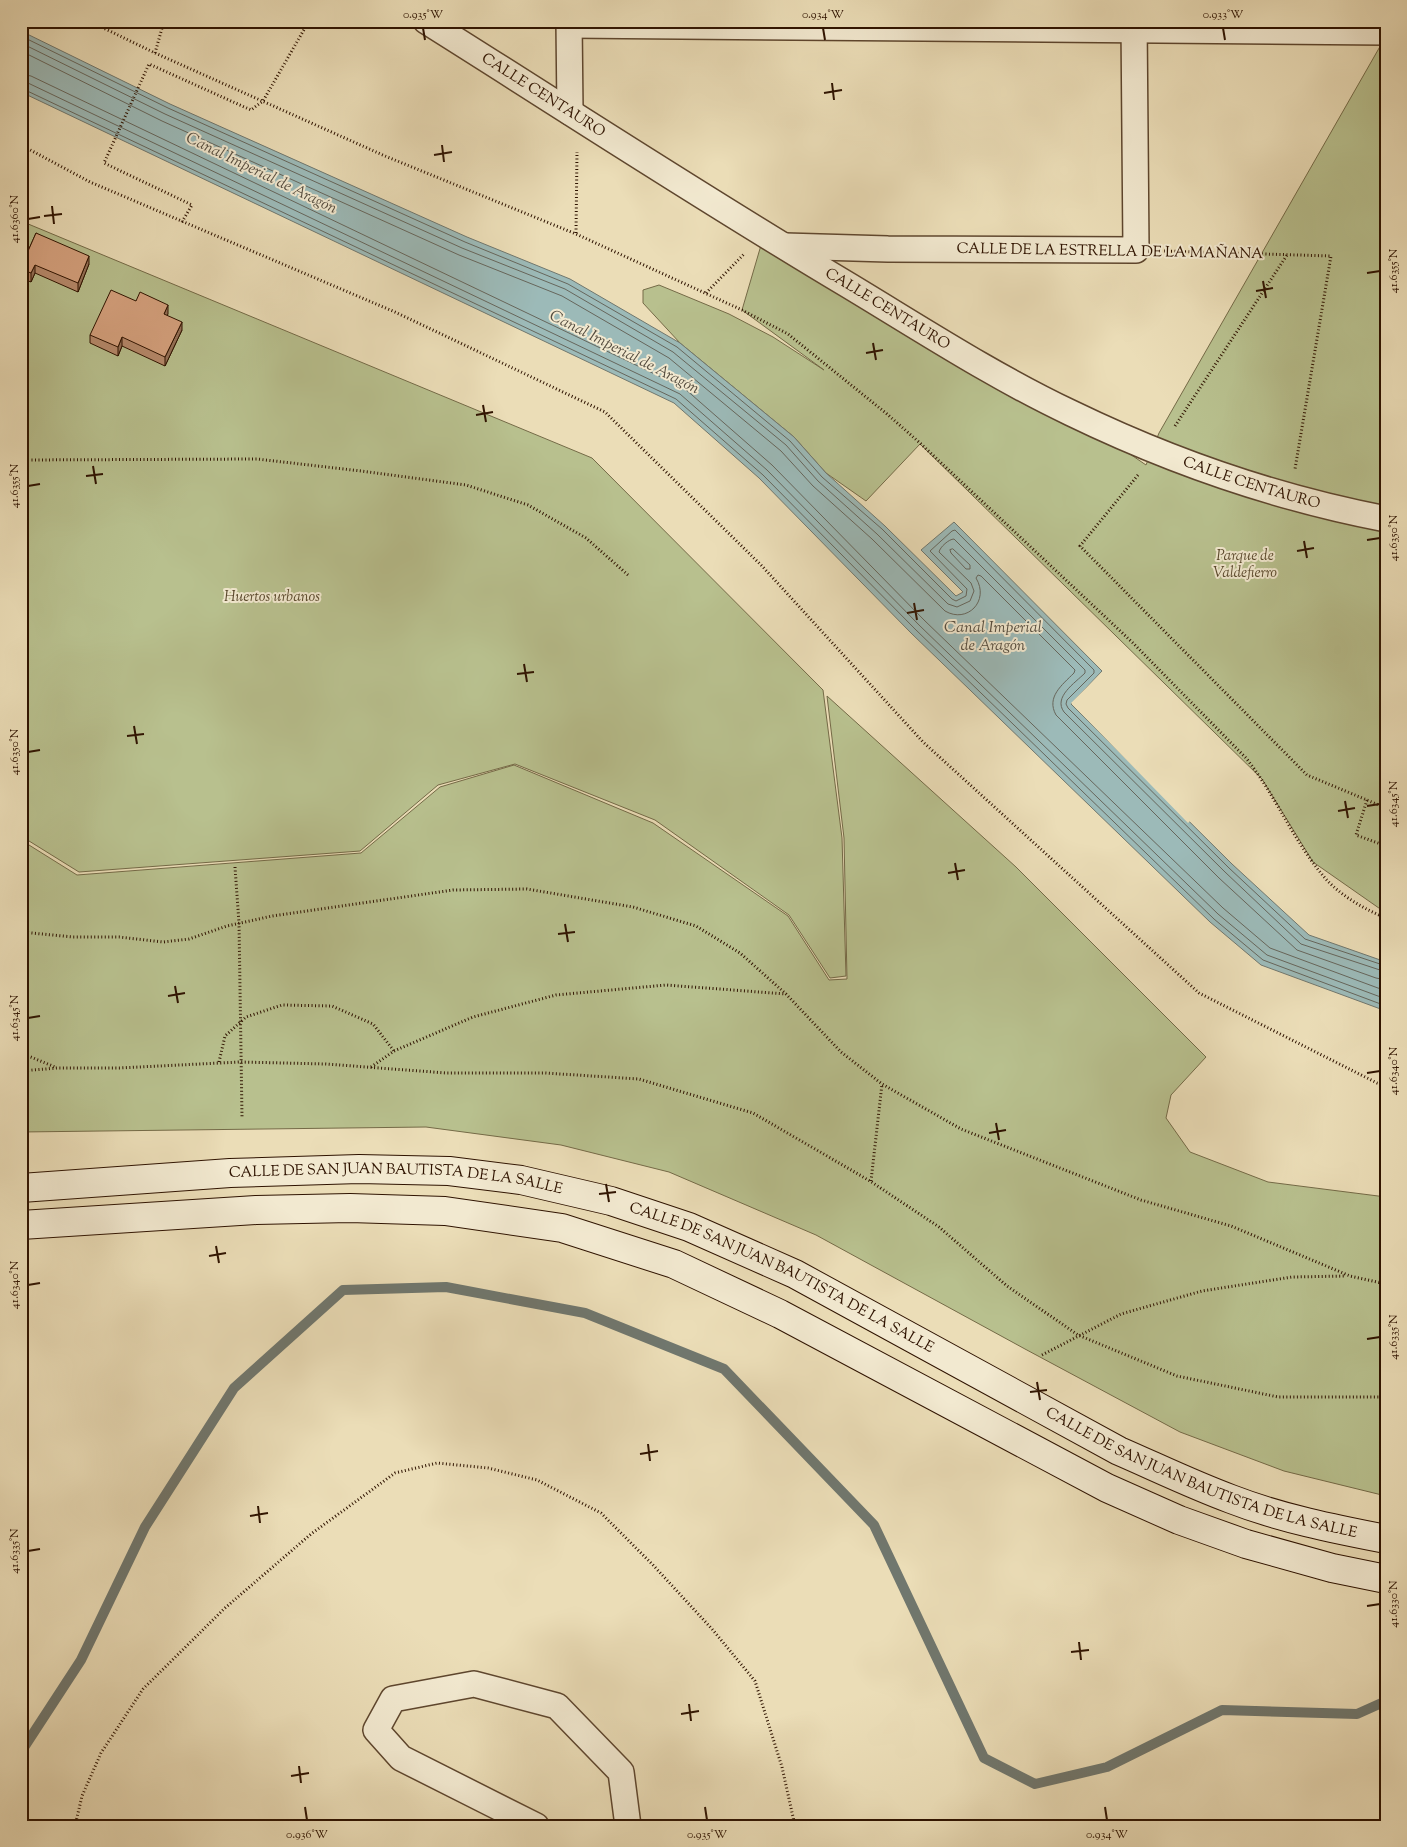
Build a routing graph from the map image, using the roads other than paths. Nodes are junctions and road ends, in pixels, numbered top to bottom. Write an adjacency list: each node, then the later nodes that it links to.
1 (426, 21): 5 (street, CALLE CENTAURO)
2 (569, 23): 3 (street); 5 (street)
3 (1134, 26): 4 (street); 7 (street, CALLE DE LA ESTRELLA DE LA MAÑANA)
4 (1386, 32)
5 (570, 112): 6 (street, CALLE CENTAURO)
6 (773, 240): 7 (street, CALLE DE LA ESTRELLA DE LA MAÑANA); 8 (street, CALLE CENTAURO)
7 (888, 249): 8 (street)
8 (844, 282): 9 (street, CALLE CENTAURO)
9 (1386, 519)
10 (21, 1188): 12 (main road, CALLE DE SAN JUAN BAUTISTA DE LA SALLE)
11 (21, 1225): 13 (main road, CALLE DE SAN JUAN BAUTISTA DE LA SALLE)
12 (1386, 1539)
13 (1386, 1579)
14 (536, 1826): 15 (street)
15 (628, 1826)

